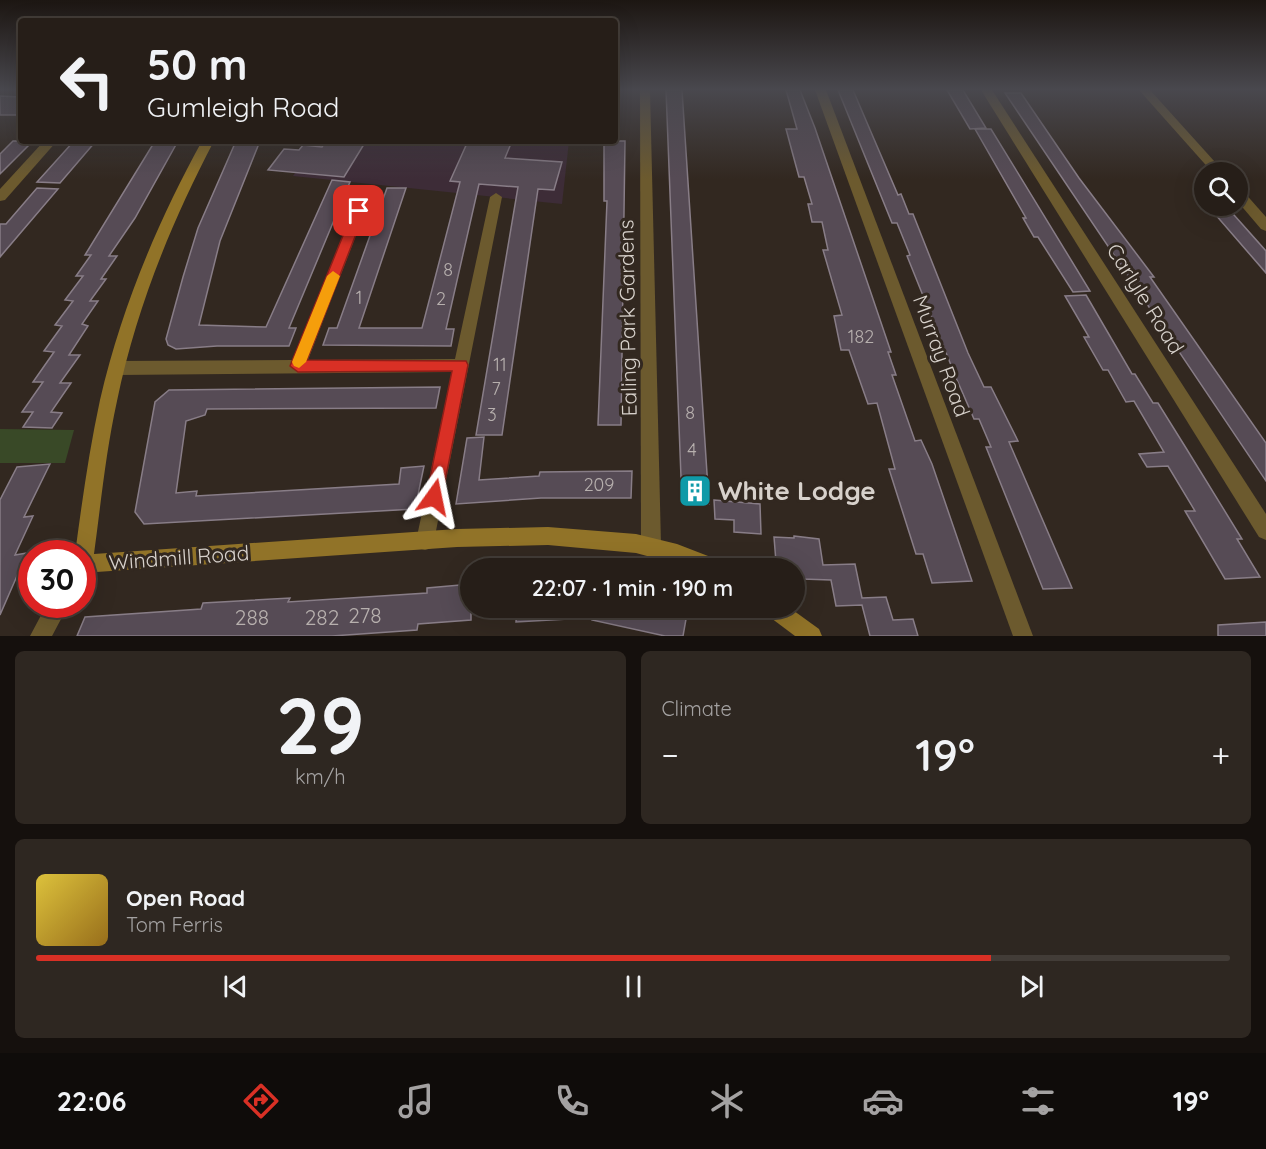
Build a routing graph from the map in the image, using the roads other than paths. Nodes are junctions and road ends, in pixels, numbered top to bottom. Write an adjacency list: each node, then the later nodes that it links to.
1 (645, 120): 19 (street, Ealing Park Gardens)
2 (831, 120): 26 (street, Murray Road)
3 (1005, 120): 16 (street, Carlyle Road)
4 (1171, 120): 7 (street)
5 (48, 144): 9 (street)
6 (207, 144): 15 (main road, Windmill Road)
7 (1209, 162)
8 (367, 190): 14 (street)
9 (0, 197)
10 (496, 197): 13 (street)
11 (1248, 205): 12 (street)
12 (1266, 226)
13 (461, 365): 14 (street); 18 (street)
14 (298, 366): 15 (street)
15 (118, 368): 17 (main road, Windmill Road)
16 (1266, 531)
17 (86, 540)
18 (425, 541): 19 (main road, Windmill Road); 21 (main road, Windmill Road)
19 (651, 545): 20 (main road, Windmill Road)
20 (694, 558)
21 (96, 563)
22 (51, 618): 24 (street)
23 (788, 618): 25 (main road)
24 (40, 636)
25 (812, 636)
26 (1023, 636)

